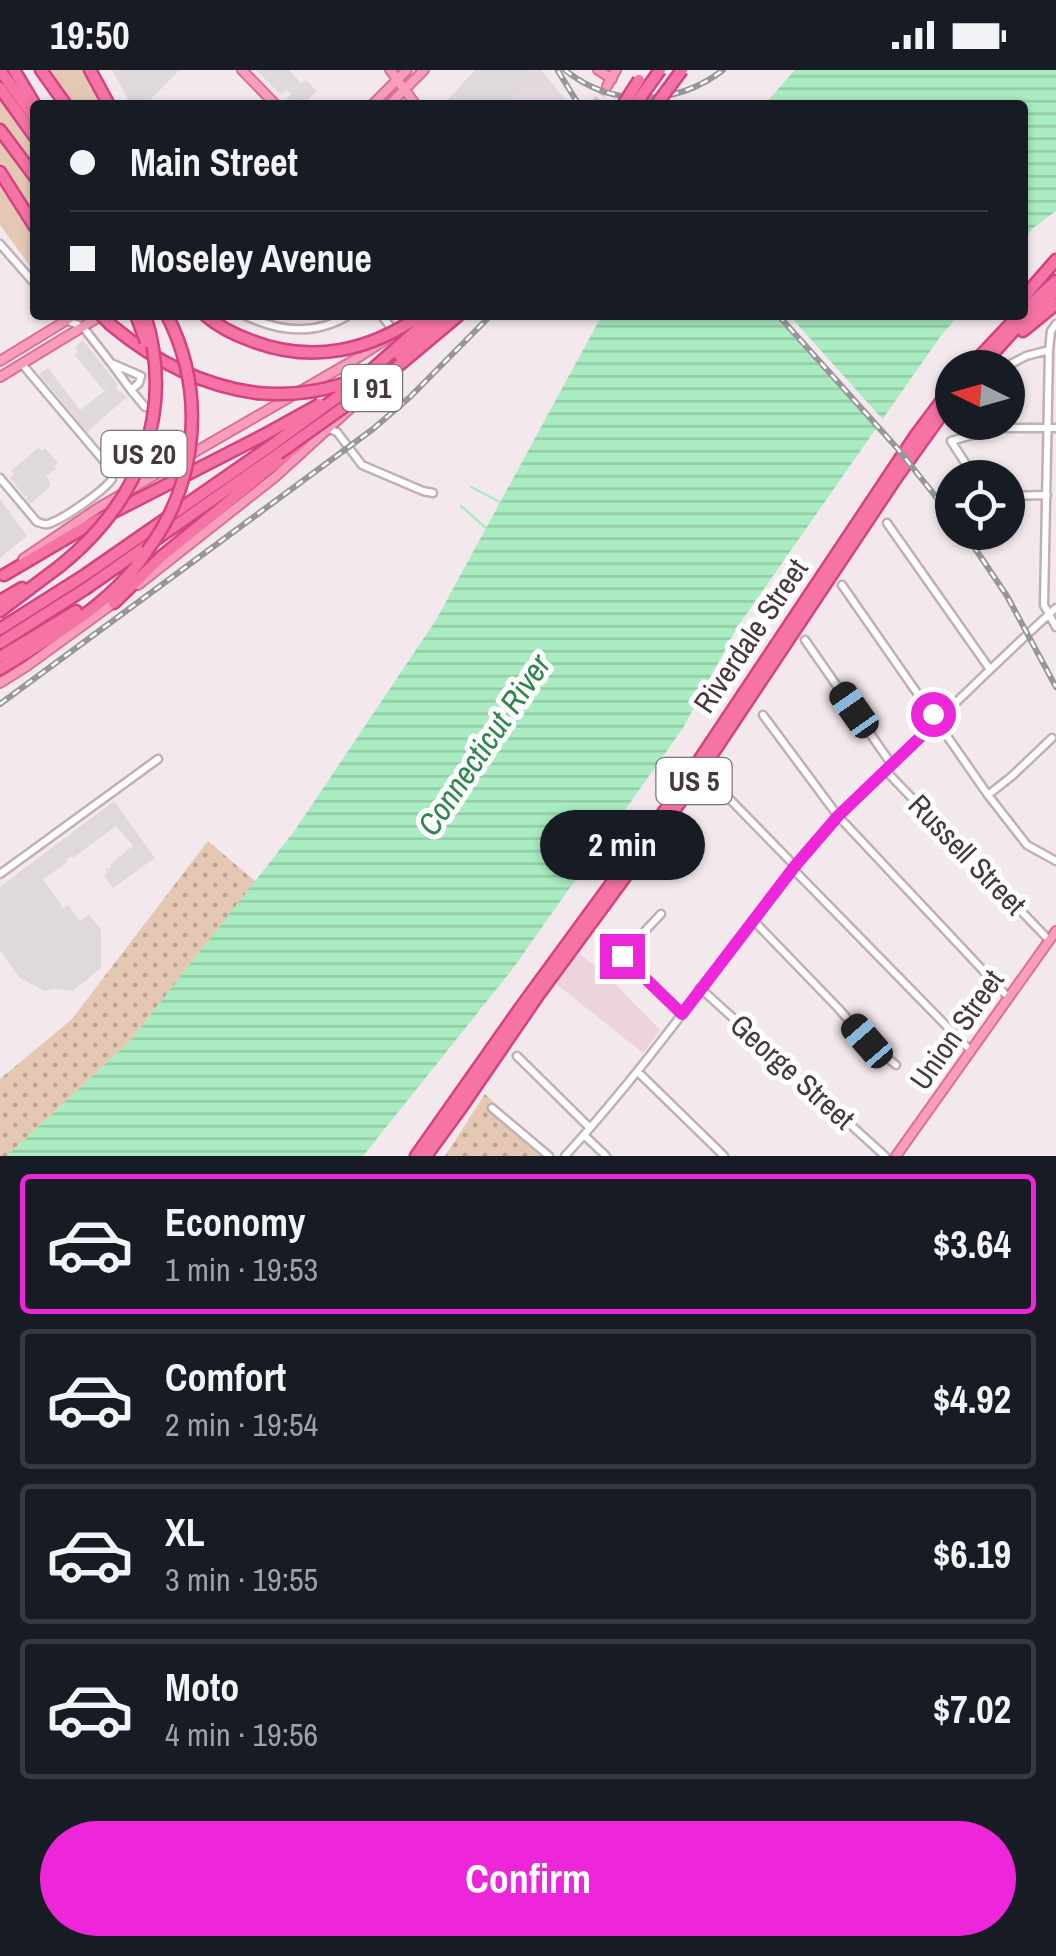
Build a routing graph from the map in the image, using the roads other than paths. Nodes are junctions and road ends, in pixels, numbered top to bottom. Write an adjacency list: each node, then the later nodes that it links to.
1 (0, 70): 15 (highway)
2 (14, 70): 17 (highway)
3 (40, 70): 18 (highway)
4 (90, 70): 19 (highway)
5 (242, 70): 20 (main road)
6 (390, 70): 14 (main road)
7 (408, 70): 14 (main road)
8 (424, 70): 16 (main road)
9 (598, 70): 10 (main road)
10 (618, 70)
11 (645, 70): 24 (highway, bridge)
12 (661, 70): 25 (highway, bridge)
13 (682, 70): 26 (highway, bridge)
14 (398, 81): 16 (main road); 21 (main road)
15 (4, 87): 27 (highway); 28 (highway)
16 (405, 90): 22 (main road); 23 (main road)
17 (33, 100)
18 (62, 100)
19 (106, 100)
20 (271, 100)
21 (377, 100)
22 (395, 100)
23 (412, 100)
24 (626, 100)
25 (641, 100)
26 (660, 100)
27 (30, 114)
28 (30, 129)
29 (0, 130): 30 (highway)
30 (30, 171)
31 (0, 174): 32 (highway)
32 (30, 218)
33 (0, 244): 35 (street)
34 (1056, 260): 38 (highway)
35 (30, 278)
36 (1056, 281): 40 (highway)
37 (1056, 291): 41 (highway)
38 (1028, 292)
39 (1056, 304): 71 (highway)
40 (1028, 307)
41 (1028, 317)
42 (61, 320): 75 (main road)
43 (68, 320): 63 (street)
44 (93, 320): 63 (main road)
45 (106, 320): 57 (highway, bridge)
46 (138, 320): 83 (highway, bridge)
47 (146, 320): 83 (highway, US 20, bridge)
48 (169, 320): 101 (highway, US 20, bridge)
49 (212, 320): 53 (highway, bridge)
50 (256, 320): 51 (street)
51 (339, 320)
52 (385, 320): 66 (street)
53 (408, 320)
54 (410, 320): 66 (main road)
55 (414, 320): 65 (main road)
56 (428, 320): 73 (highway, I 91, bridge)
57 (444, 320)
58 (445, 320): 65 (main road)
59 (453, 320): 85 (highway, I 91, bridge)
60 (1007, 320): 68 (highway)
61 (1015, 320): 69 (highway)
62 (1025, 320): 70 (highway)
63 (82, 327): 76 (street); 77 (main road)
64 (1054, 327): 72 (street)
65 (434, 330): 67 (main road)
66 (394, 332): 67 (street); 95 (main road)
67 (411, 350): 85 (main road)
68 (986, 350)
69 (989, 350)
70 (992, 350)
71 (996, 350)
72 (1049, 350): 74 (street); 86 (street)
73 (390, 355): 87 (highway, I 91, bridge); 95 (highway, bridge)
74 (1025, 357)
75 (0, 361): 78 (main road)
76 (111, 363): 80 (street); 80 (street)
77 (22, 364): 78 (main road); 89 (street)
78 (9, 372): 79 (main road)
79 (0, 378)
80 (132, 390): 81 (street)
81 (145, 408)
82 (935, 410): 134 (highway, Riverdale Street / US 5)
83 (153, 420): 94 (highway, US 20, bridge)
84 (935, 423): 135 (highway, Riverdale Street / US 5)
85 (328, 425): 87 (highway, I 91, bridge); 90 (street); 98 (main road)
86 (1052, 428): 88 (street); 91 (street)
87 (277, 453): 98 (highway); 103 (highway, I 91); 105 (highway, I 91)
88 (964, 460)
89 (0, 478)
90 (433, 493)
91 (1047, 495): 92 (street); 99 (street)
92 (1025, 496)
93 (887, 522): 107 (street)
94 (59, 567): 97 (highway, US 20); 100 (highway)
95 (2, 576)
96 (842, 584): 111 (street)
97 (0, 601)
98 (114, 602): 109 (main road)
99 (1053, 610): 102 (street); 107 (street)
100 (0, 611)
101 (72, 618): 106 (highway); 108 (highway, US 20)
102 (1056, 627)
103 (0, 629)
104 (805, 640): 114 (street, Russell Street)
105 (0, 643)
106 (0, 657)
107 (989, 668): 111 (street)
108 (0, 669)
109 (0, 683)
110 (762, 714): 117 (street)
111 (936, 722): 114 (street); 116 (street)
112 (1052, 738): 116 (street)
113 (158, 759): 120 (street)
114 (889, 767): 117 (street); 124 (street, Russell Street)
115 (714, 783): 119 (street)
116 (988, 795): 118 (street)
117 (838, 816): 119 (street); 126 (street)
118 (1056, 861)
119 (794, 867): 122 (street); 128 (street)
120 (0, 874)
121 (661, 914): 127 (street)
122 (754, 920): 125 (street); 130 (street)
123 (1056, 931): 124 (main road, Union Street)
124 (1049, 940): 126 (main road, Union Street)
125 (700, 988): 127 (street); 140 (street, George Street)
126 (1008, 997): 128 (main road, Union Street)
127 (682, 1014): 131 (street)
128 (970, 1050): 141 (main road, Union Street)
129 (517, 1056): 133 (street)
130 (896, 1065)
131 (638, 1072): 133 (street); 139 (street)
132 (492, 1108): 136 (street)
133 (587, 1132): 137 (street); 138 (street)
134 (416, 1156)
135 (426, 1156)
136 (549, 1156)
137 (565, 1156)
138 (606, 1156)
139 (724, 1156)
140 (885, 1156)
141 (896, 1156)

